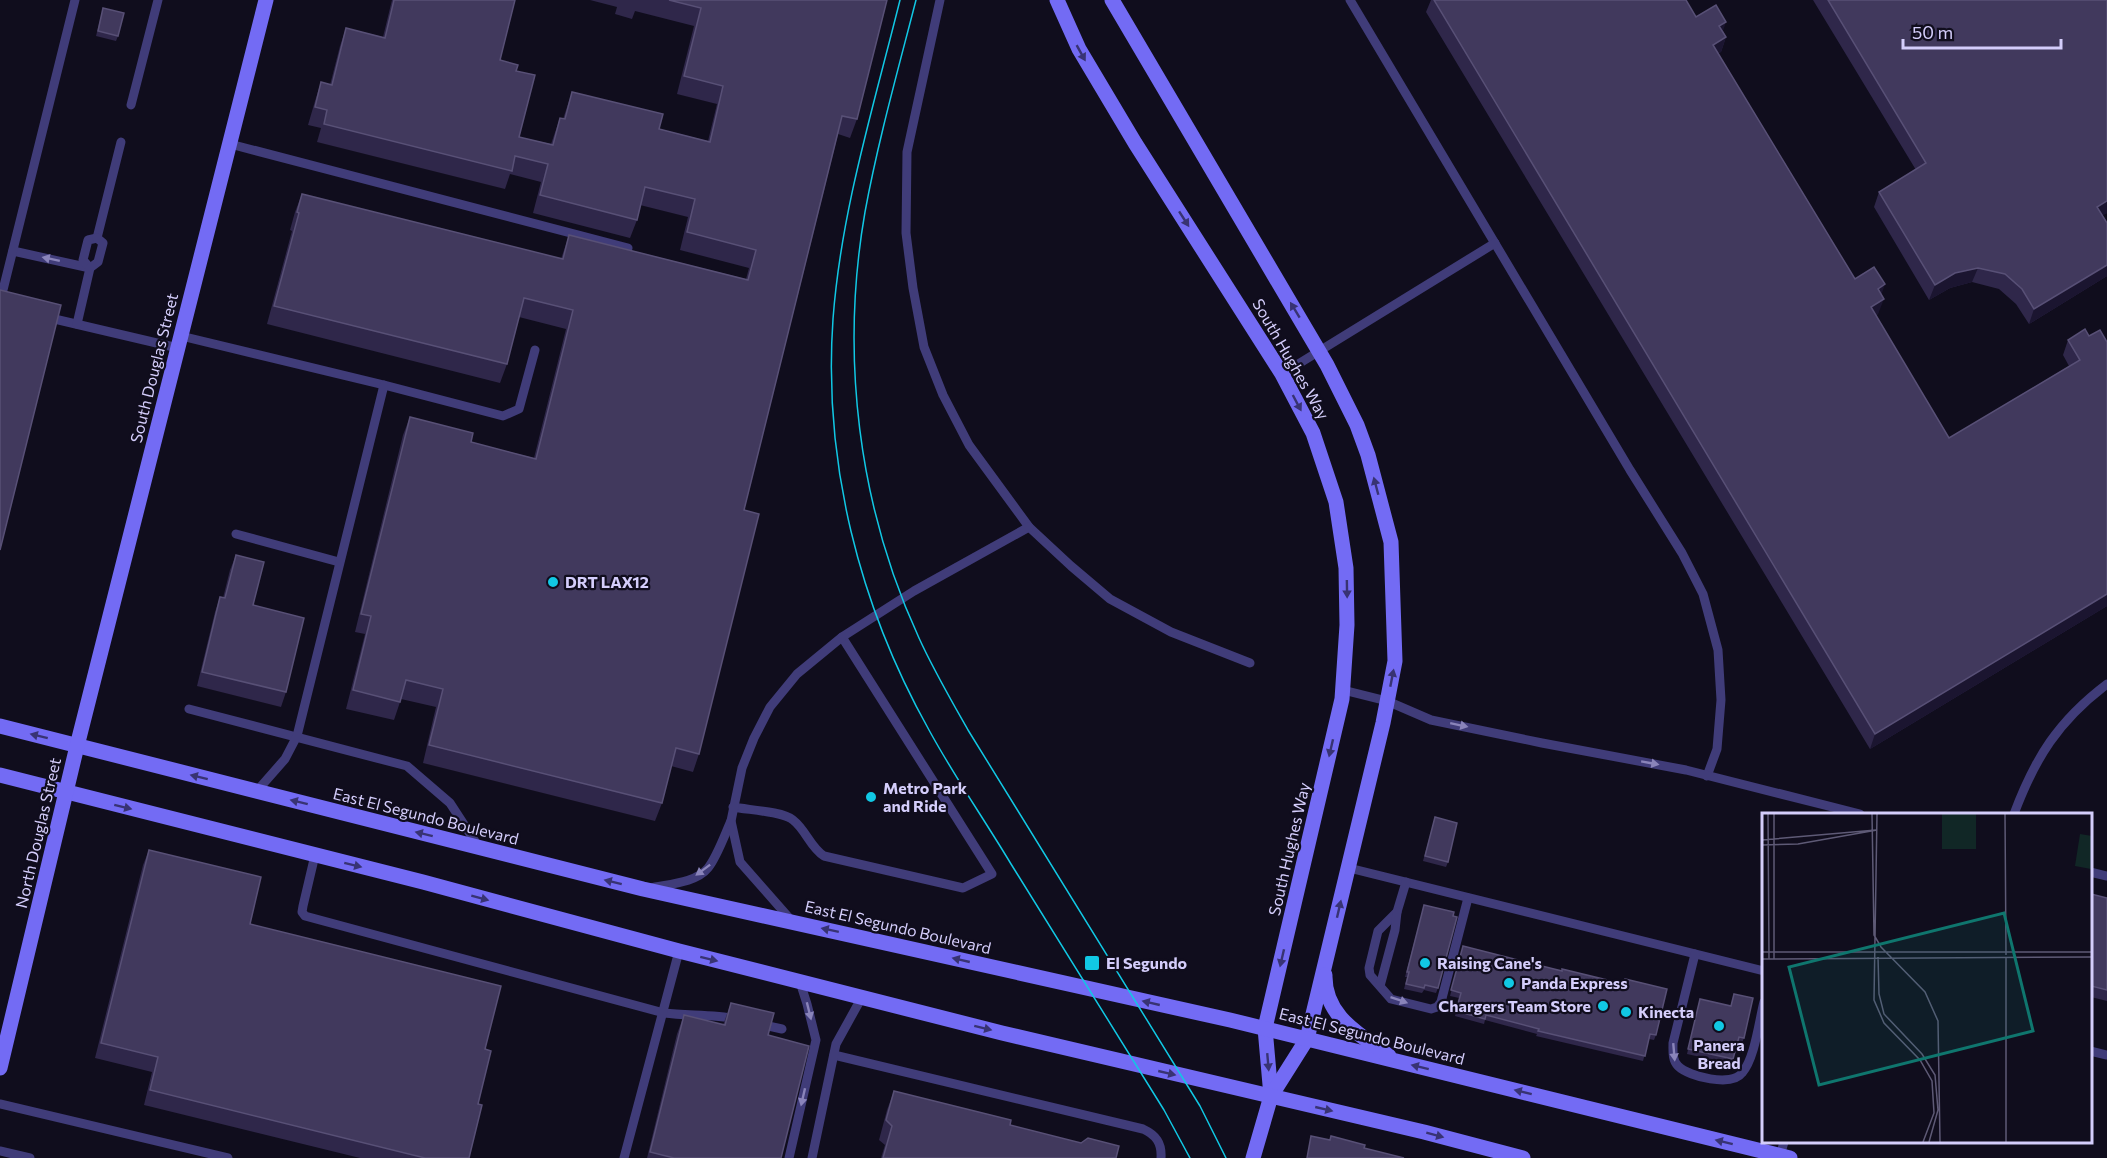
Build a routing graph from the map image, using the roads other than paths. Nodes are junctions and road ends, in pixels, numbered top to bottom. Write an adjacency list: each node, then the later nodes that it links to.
1 (75, 0): 14 (lane)
2 (158, 0): 8 (lane)
3 (266, 0): 10 (main road, South Douglas Street)
4 (940, 0): 25 (lane)
5 (1057, 0): 23 (main road, South Hughes Way, one-way to 23)
6 (1112, 0): 22 (main road, South Hughes Way, one-way to 6)
7 (1350, 0): 12 (lane)
8 (131, 105)
9 (121, 142): 11 (lane)
10 (230, 144): 13 (lane); 20 (main road, South Douglas Street)
11 (97, 238): 15 (lane); 15 (lane)
12 (1495, 243): 22 (lane); 38 (lane)
13 (628, 248)
14 (13, 251): 15 (lane, one-way to 14); 16 (lane)
15 (90, 268): 19 (lane)
16 (0, 304): 17 (lane)
17 (11, 309)
18 (33, 314): 19 (lane)
19 (77, 324): 20 (lane)
20 (180, 342): 24 (lane); 36 (main road, South Douglas Street)
21 (535, 350): 24 (lane)
22 (1319, 351): 23 (lane); 32 (main road, South Hughes Way, one-way to 22)
23 (1282, 374): 31 (main road, South Hughes Way, one-way to 31)
24 (384, 385): 27 (lane)
25 (1029, 527): 28 (lane); 29 (lane)
26 (236, 534): 27 (lane)
27 (339, 562): 35 (lane)
28 (842, 637): 41 (lane); 41 (lane)
29 (1250, 663)
30 (2107, 684): 43 (lane)
31 (1343, 690): 32 (lane); 65 (main road, South Hughes Way, one-way to 65)
32 (1387, 701): 38 (lane, one-way to 38); 47 (main road, South Hughes Way)
33 (189, 709): 35 (lane)
34 (0, 726): 36 (main road, East El Segundo Boulevard, one-way to 34)
35 (297, 736): 39 (lane); 45 (lane)
36 (77, 746): 39 (main road, East El Segundo Boulevard, one-way to 36); 40 (main road, North Douglas Street)
37 (0, 775): 40 (main road)
38 (1707, 776): 42 (lane)
39 (256, 792): 45 (main road, East El Segundo Boulevard, one-way to 39)
40 (66, 793): 46 (main road, one-way to 46); 71 (main road, North Douglas Street)
41 (733, 807): 44 (lane)
42 (1856, 813)
43 (2014, 813)
44 (731, 821): 51 (lane, one-way to 51); 54 (lane)
45 (479, 848): 51 (main road, East El Segundo Boulevard, one-way to 45)
46 (315, 855): 55 (main road, one-way to 55); 63 (lane)
47 (1349, 868): 50 (lane); 57 (main road, South Hughes Way, one-way to 47)
48 (2092, 872): 49 (lane)
49 (2107, 876)
50 (1406, 882): 52 (lane); 53 (lane)
51 (642, 889): 54 (main road, East El Segundo Boulevard)
52 (1468, 898): 56 (lane); 60 (lane, one-way to 52)
53 (1397, 912): 60 (lane); 60 (lane)
54 (793, 922): 65 (main road, East El Segundo Boulevard, one-way to 54)
55 (679, 951): 59 (main road, one-way to 59); 63 (lane)
56 (1695, 954): 58 (lane); 62 (lane, one-way to 62)
57 (1326, 966): 66 (main road, South Hughes Way); 70 (main road)
58 (1762, 971)
59 (800, 982): 61 (main road); 79 (lane, one-way to 79)
60 (1380, 986)
61 (862, 997): 68 (lane); 72 (main road, one-way to 72)
62 (1762, 1010)
63 (664, 1013): 64 (lane); 78 (lane)
64 (782, 1029)
65 (1264, 1029): 66 (main road, East El Segundo Boulevard); 72 (main road, South Hughes Way, one-way to 72)
66 (1307, 1039): 70 (main road, East El Segundo Boulevard); 72 (main road, South Hughes Way)
67 (2092, 1051): 69 (lane)
68 (834, 1055): 80 (lane); 81 (lane)
69 (2107, 1055)
70 (1397, 1061): 75 (main road, East El Segundo Boulevard, one-way to 70)
71 (0, 1068)
72 (1271, 1096): 82 (main road); 83 (main road, one-way to 83)
73 (0, 1104): 77 (lane)
74 (0, 1151): 76 (lane)
75 (1784, 1153)
76 (30, 1158)
77 (228, 1158)
78 (624, 1158)
79 (789, 1158)
80 (812, 1158)
81 (1161, 1158)
82 (1253, 1158)
83 (1523, 1158)

